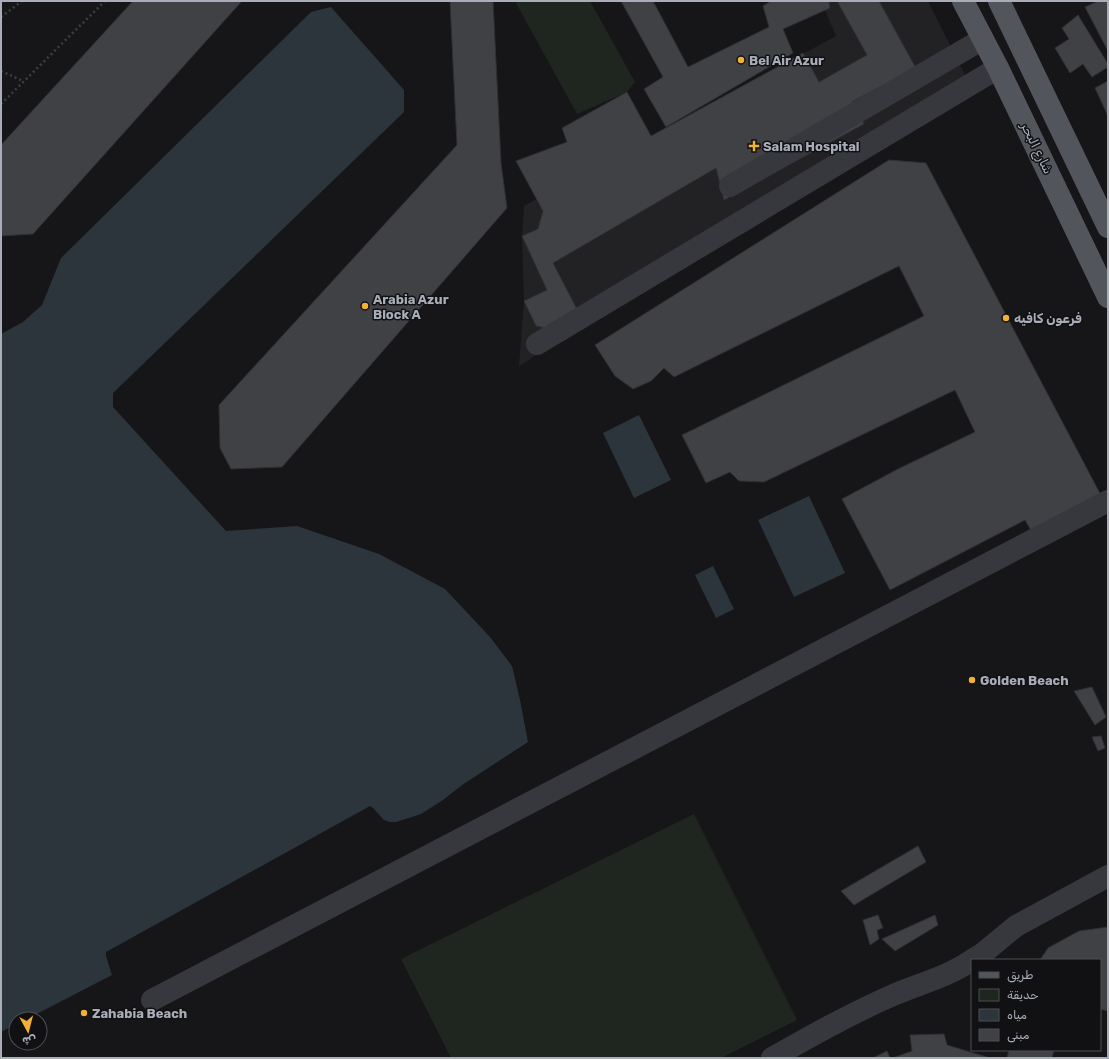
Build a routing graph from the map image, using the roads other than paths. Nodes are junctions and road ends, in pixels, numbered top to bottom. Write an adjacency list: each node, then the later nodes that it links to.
1 (963, 1): 3 (main road, شارع البحر)
2 (999, 1): 6 (main road)
3 (983, 38): 4 (main road, شارع البحر); 5 (lane)
4 (998, 68): 7 (main road, شارع البحر); 8 (lane)
5 (730, 186)
6 (1108, 227)
7 (1108, 297)
8 (536, 344)
9 (1108, 501): 13 (lane)
10 (1108, 876): 11 (lane)
11 (974, 959)
12 (971, 961): 14 (lane)
13 (152, 1000)
14 (772, 1058)

